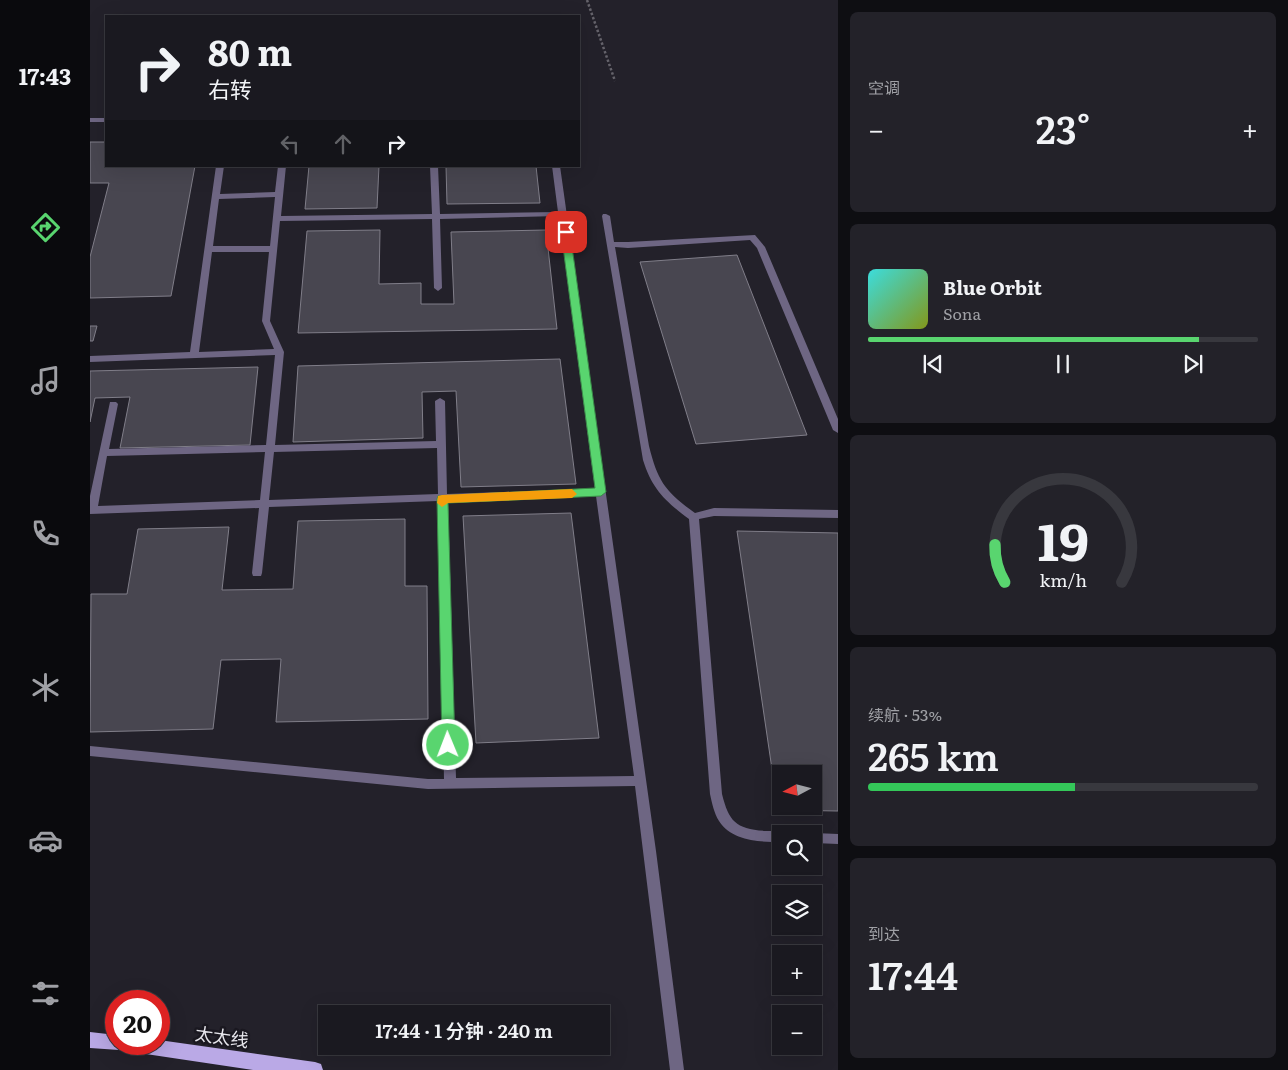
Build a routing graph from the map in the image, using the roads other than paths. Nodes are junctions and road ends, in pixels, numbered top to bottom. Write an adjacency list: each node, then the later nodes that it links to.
1 (90, 120): 2 (lane)
2 (105, 120)
3 (220, 167): 8 (lane)
4 (282, 167): 7 (lane)
5 (434, 167): 10 (lane)
6 (556, 167): 9 (lane)
7 (279, 194): 8 (lane); 12 (lane)
8 (216, 197): 14 (lane)
9 (563, 214): 10 (lane); 26 (lane)
10 (436, 216): 12 (lane); 16 (lane)
11 (606, 216): 13 (lane)
12 (276, 219): 15 (lane)
13 (611, 244): 22 (lane); 31 (lane)
14 (208, 249): 15 (lane); 18 (lane)
15 (274, 249): 17 (lane)
16 (438, 288)
17 (280, 352): 18 (lane); 24 (lane)
18 (194, 355): 19 (lane)
19 (90, 358)
20 (440, 401): 23 (lane)
21 (113, 404): 25 (lane)
22 (838, 430)
23 (441, 444): 24 (lane); 27 (lane)
24 (269, 448): 25 (lane); 28 (lane)
25 (103, 453): 29 (lane)
26 (601, 492): 27 (lane); 34 (lane)
27 (442, 499): 28 (lane); 35 (lane)
28 (264, 505): 29 (lane); 32 (lane)
29 (91, 510)
30 (838, 514): 31 (lane)
31 (694, 517): 36 (lane)
32 (257, 573)
33 (90, 751): 35 (lane)
34 (640, 781): 35 (lane); 43 (lane)
35 (450, 783)
36 (772, 836)
37 (822, 838): 38 (lane)
38 (838, 839)
39 (90, 1040): 40 (main road)
40 (105, 1042)
41 (170, 1050): 42 (main road, 太太线)
42 (315, 1070)
43 (677, 1070)

